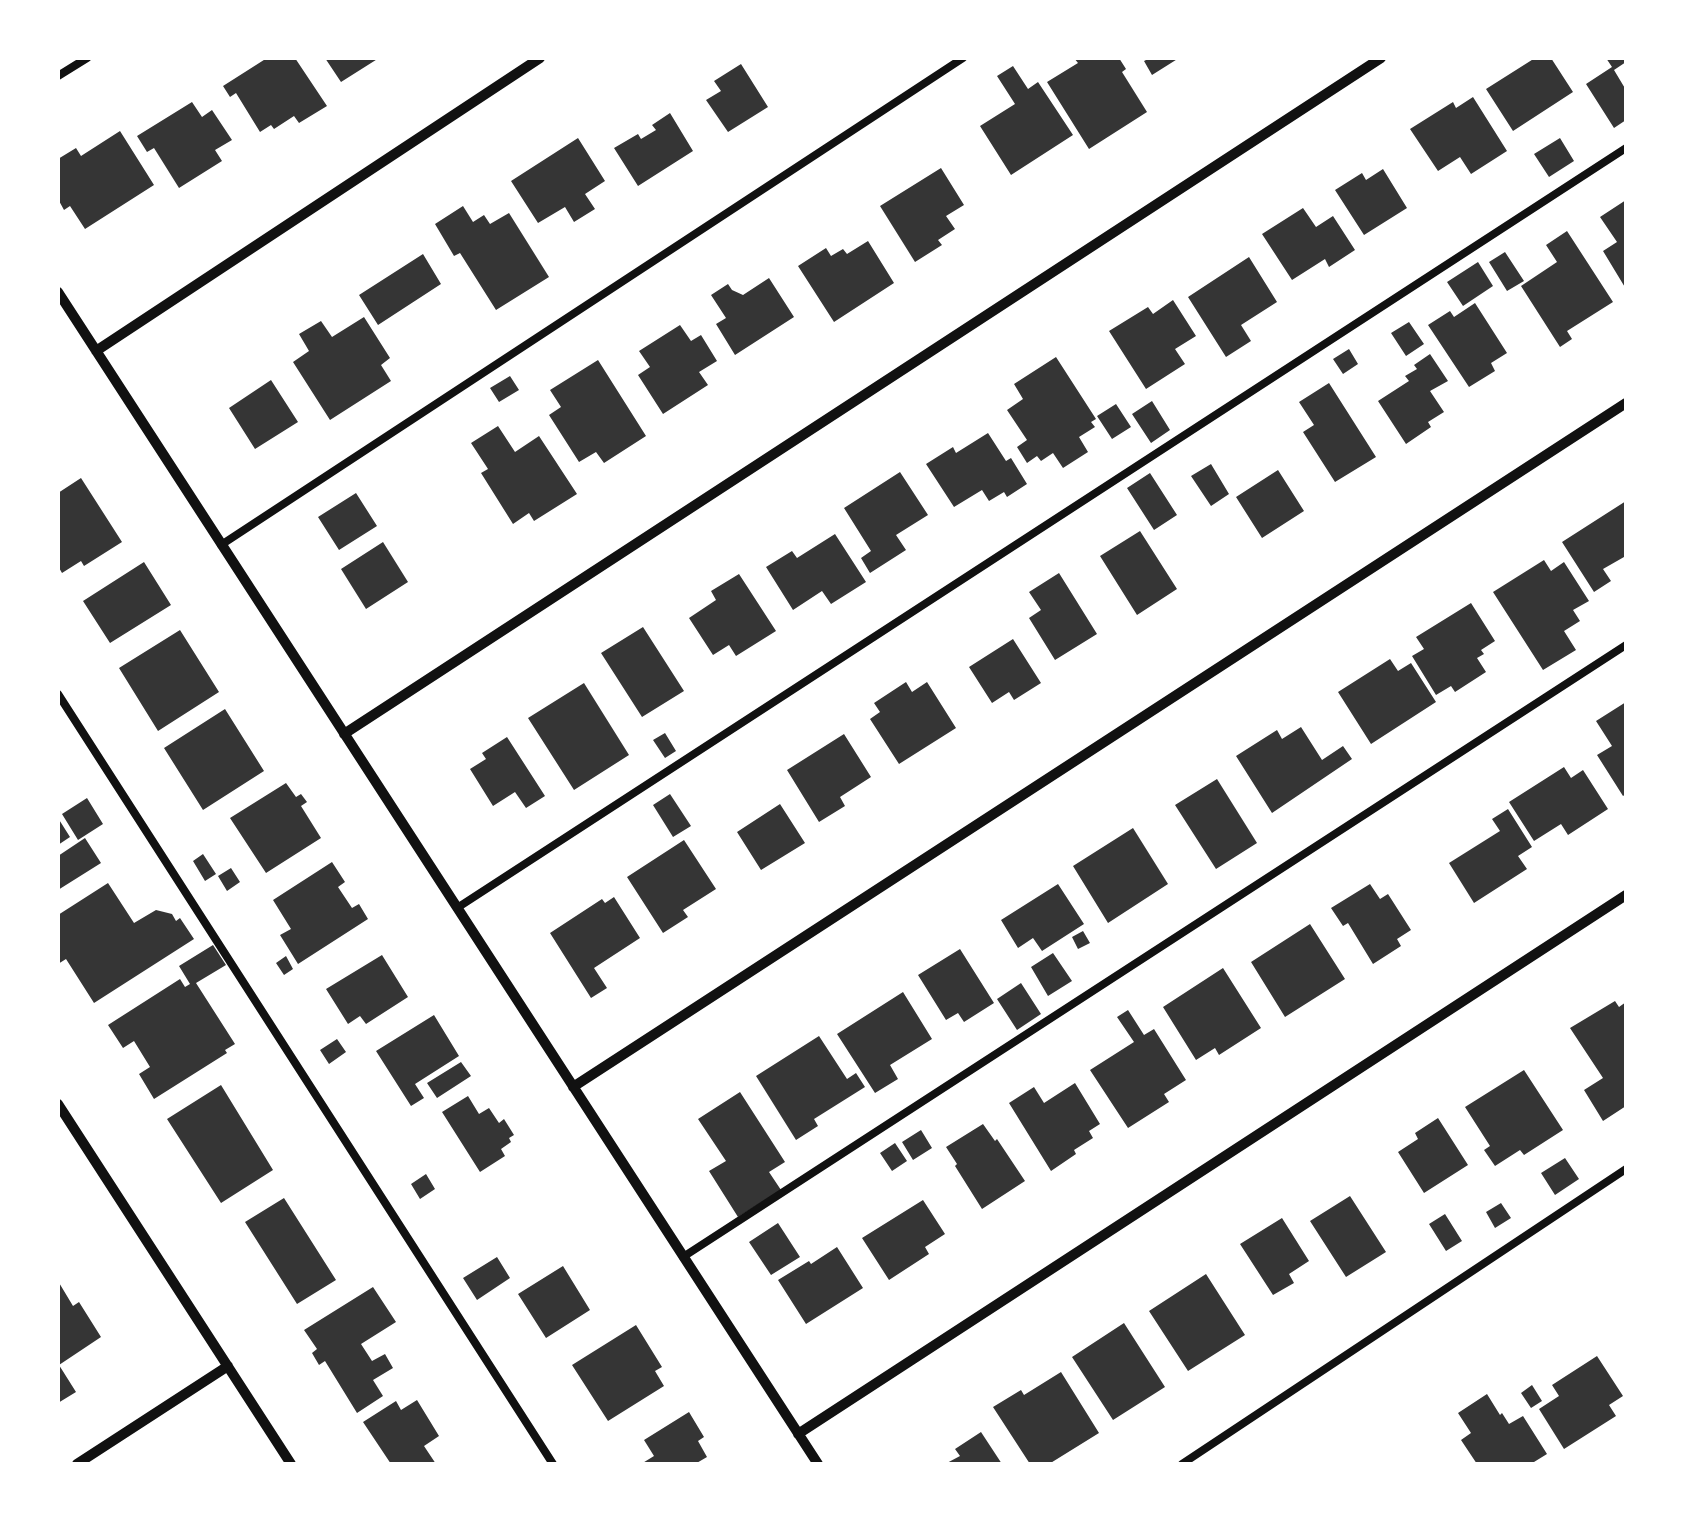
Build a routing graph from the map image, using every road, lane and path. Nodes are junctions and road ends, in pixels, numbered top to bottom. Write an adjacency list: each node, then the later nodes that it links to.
1 (87, 58): 5 (lane)
2 (540, 58): 8 (street)
3 (964, 58): 10 (lane)
4 (1381, 58): 13 (street)
5 (58, 76)
6 (1626, 148): 15 (lane)
7 (58, 292): 8 (street)
8 (96, 351): 10 (street)
9 (1626, 403): 16 (street)
10 (221, 545): 13 (street)
11 (1626, 645): 19 (lane)
12 (58, 694): 24 (lane)
13 (344, 734): 15 (street)
14 (1626, 895): 21 (street)
15 (457, 908): 16 (street)
16 (573, 1087): 19 (street)
17 (58, 1104): 20 (street)
18 (1626, 1169): 26 (lane)
19 (683, 1257): 21 (street)
20 (228, 1366): 22 (street); 23 (street)
21 (798, 1434): 25 (street)
22 (77, 1464)
23 (291, 1464)
24 (553, 1464)
25 (818, 1464)
26 (1182, 1464)

